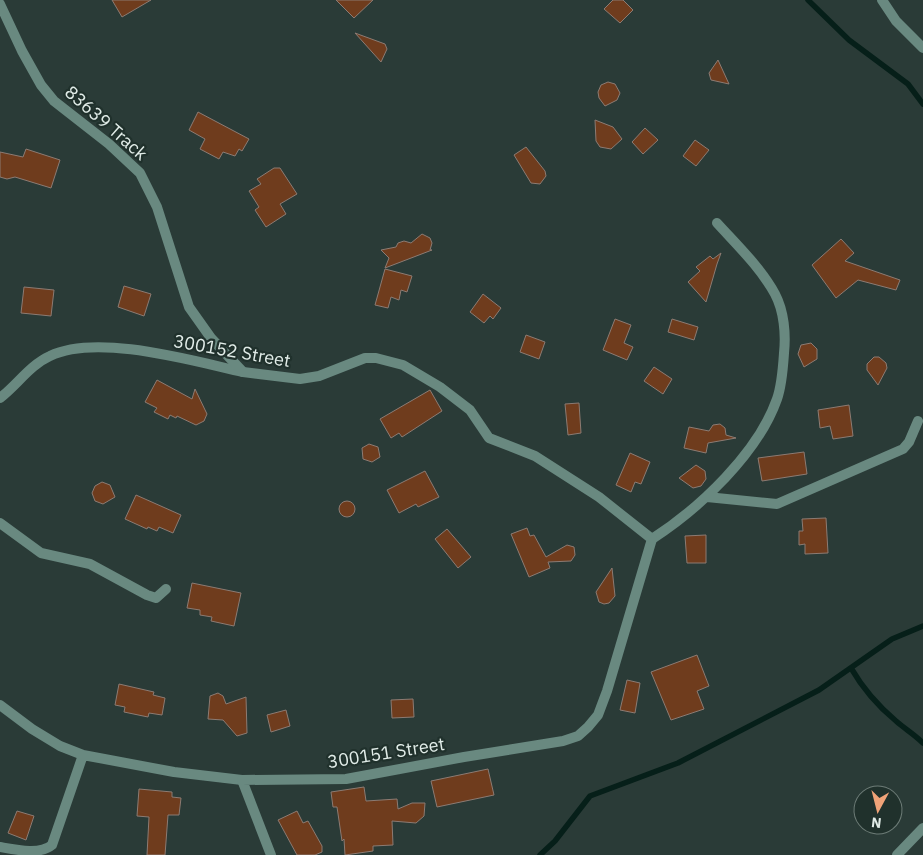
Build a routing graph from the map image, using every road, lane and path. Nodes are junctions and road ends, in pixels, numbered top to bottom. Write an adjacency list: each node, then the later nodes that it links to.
1 (882, 0): 3 (street)
2 (0, 4): 5 (street, 83639 Track)
3 (923, 48)
4 (718, 223): 8 (street)
5 (243, 372): 6 (street, 300152 Street); 10 (street, 300152 Street)
6 (0, 398)
7 (918, 421): 8 (street)
8 (707, 497): 10 (street)
9 (0, 523): 11 (street)
10 (652, 538): 14 (street, 300151 Street)
11 (166, 589)
12 (0, 705): 13 (street, 300151 Street)
13 (84, 755): 14 (street, 300151 Street); 16 (street)
14 (242, 780): 17 (street)
15 (923, 828): 18 (street)
16 (0, 847)
17 (271, 855)
18 (897, 855)

